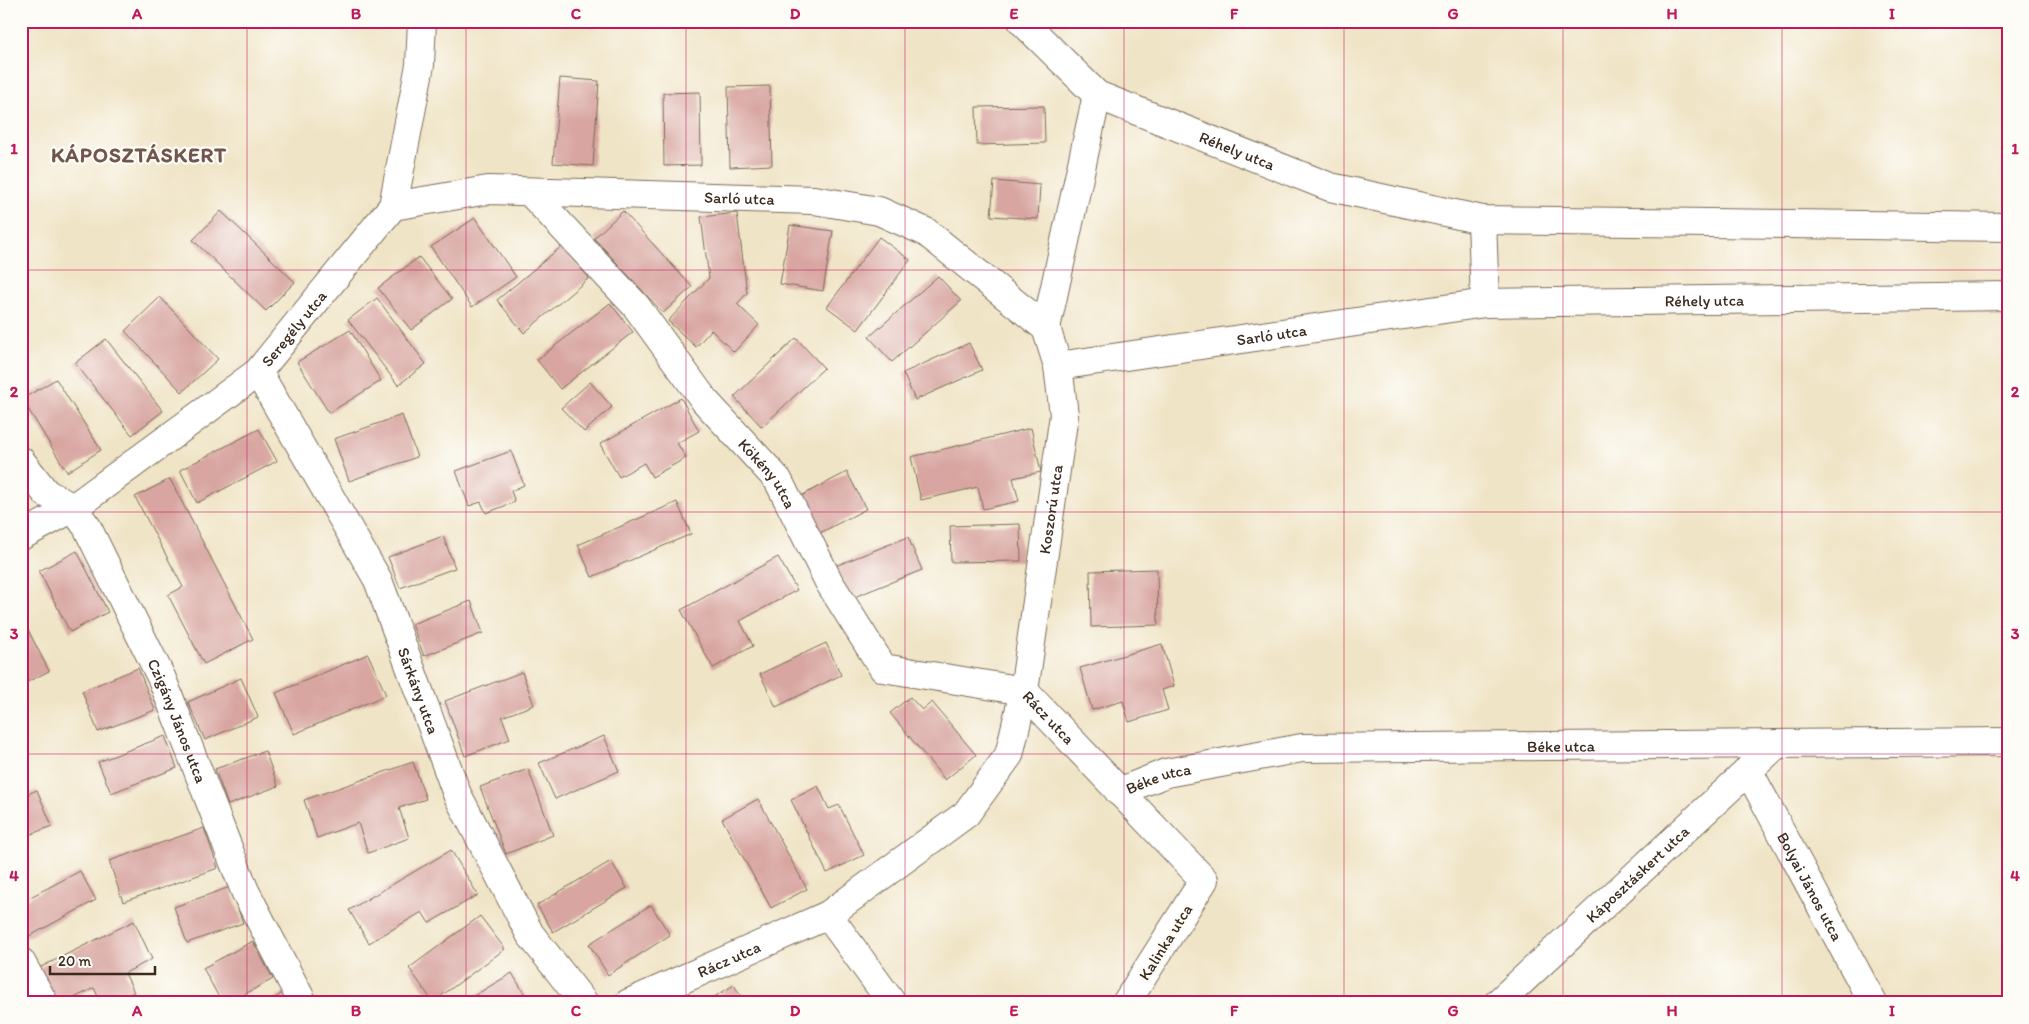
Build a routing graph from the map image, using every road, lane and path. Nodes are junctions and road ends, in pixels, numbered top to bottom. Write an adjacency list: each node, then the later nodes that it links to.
1 (422, 21): 5 (street, Seregély utca)
2 (1022, 21): 3 (street, Réhely utca)
3 (1097, 95): 6 (street, Réhely utca); 10 (street)
4 (530, 192): 5 (street, Sarló utca); 10 (street, Sarló utca); 16 (street, Kökény utca)
5 (393, 206): 12 (street, Seregély utca)
6 (1482, 220): 7 (street, Réhely utca); 9 (street)
7 (2008, 227)
8 (2008, 296): 9 (street, Réhely utca)
9 (1486, 303): 11 (street, Sarló utca)
10 (1046, 328): 11 (street, Koszorú utca)
11 (1058, 366): 16 (street, Koszorú utca)
12 (258, 372): 14 (street, Seregély utca); 26 (street, Sárkány utca)
13 (21, 461): 14 (street, Czigány János utca)
14 (72, 508): 15 (street, Seregély utca); 25 (street, Czigány János utca)
15 (21, 536)
16 (1024, 691): 20 (street, Rácz utca); 22 (street, Rácz utca)
17 (2008, 742): 18 (street, Béke utca)
18 (1777, 744): 19 (street, Káposztáskert utca); 20 (street, Béke utca)
19 (1748, 770): 30 (street, Káposztáskert utca); 31 (street, Bolyai János utca)
20 (1120, 792): 21 (street, Rácz utca)
21 (1204, 880): 29 (street, Kalinka utca)
22 (828, 915): 27 (street, Rácz utca); 28 (street)
23 (21, 962): 24 (street)
24 (44, 1003)
25 (303, 1003)
26 (584, 1003)
27 (629, 1003)
28 (892, 1003)
29 (1126, 1003)
30 (1498, 1003)
31 (1873, 1003)

